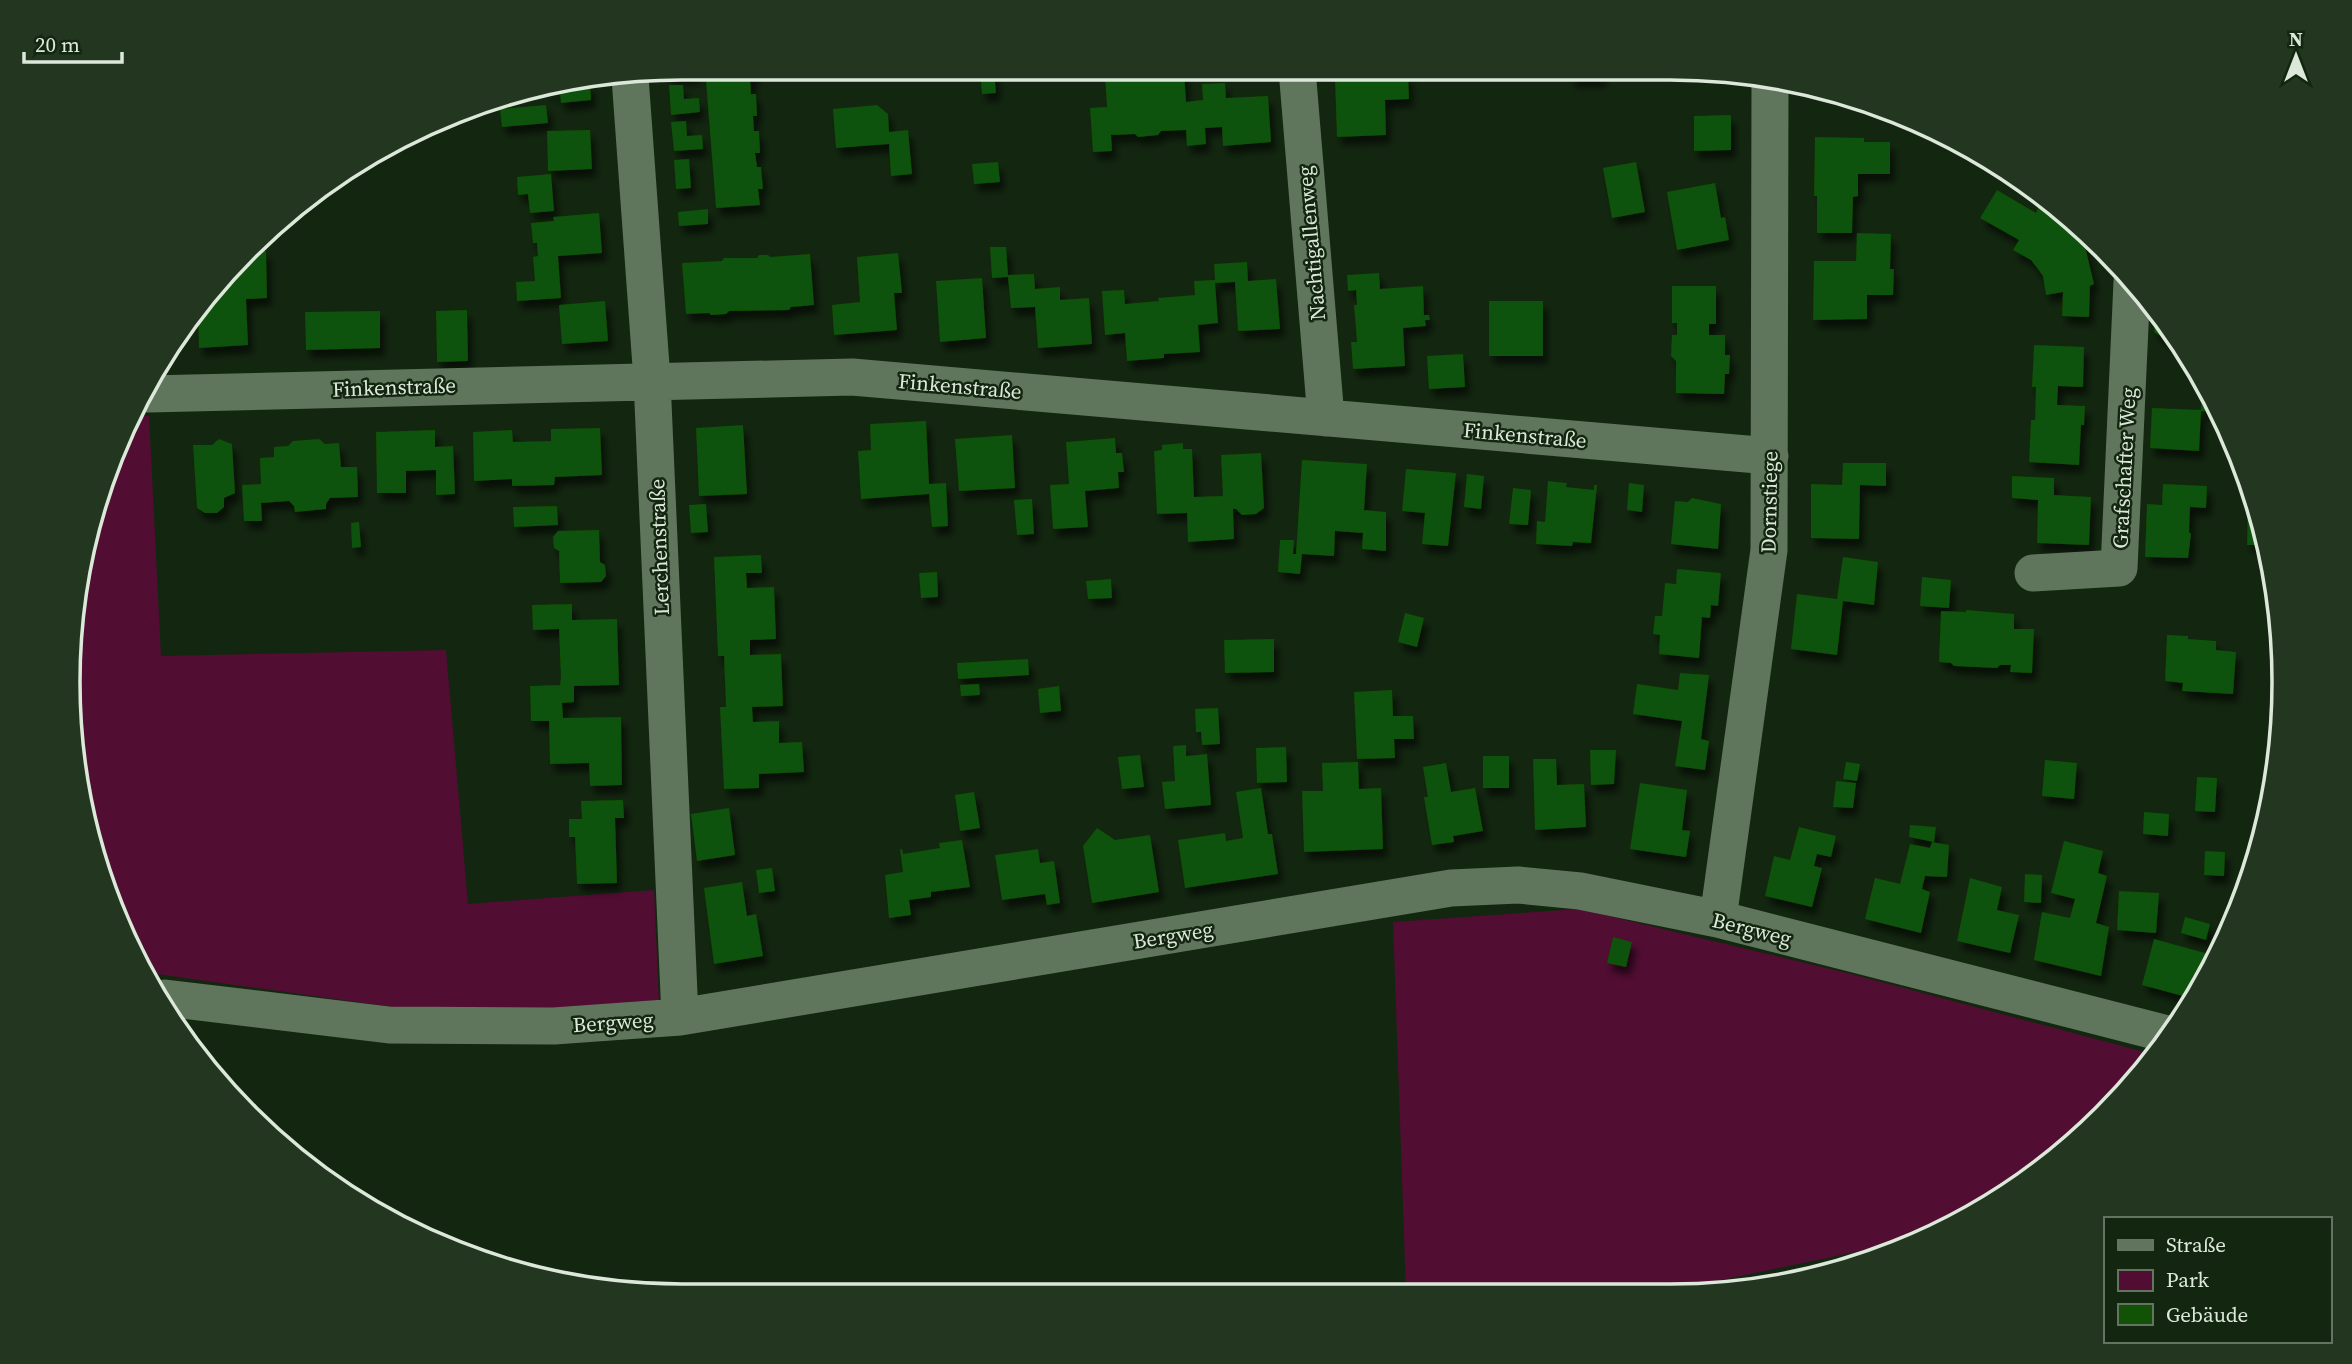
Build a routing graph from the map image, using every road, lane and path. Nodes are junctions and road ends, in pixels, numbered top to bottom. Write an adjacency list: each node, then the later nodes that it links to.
1 (1298, 80): 7 (street, Nachtigallenweg)
2 (630, 83): 5 (street, Lerchenstraße)
3 (1770, 89): 8 (street, Dornstiege)
4 (2131, 297): 9 (street, Grafschafter Weg)
5 (652, 380): 6 (street, Finkenstraße); 7 (street, Finkenstraße); 12 (street, Lerchenstraße)
6 (154, 394)
7 (1326, 418): 8 (street, Finkenstraße)
8 (1770, 456): 10 (street, Dornstiege)
9 (2033, 573)
10 (1718, 919): 12 (street, Bergweg); 13 (street, Bergweg)
11 (171, 999): 12 (street, Bergweg)
12 (680, 1017)
13 (2159, 1032)

